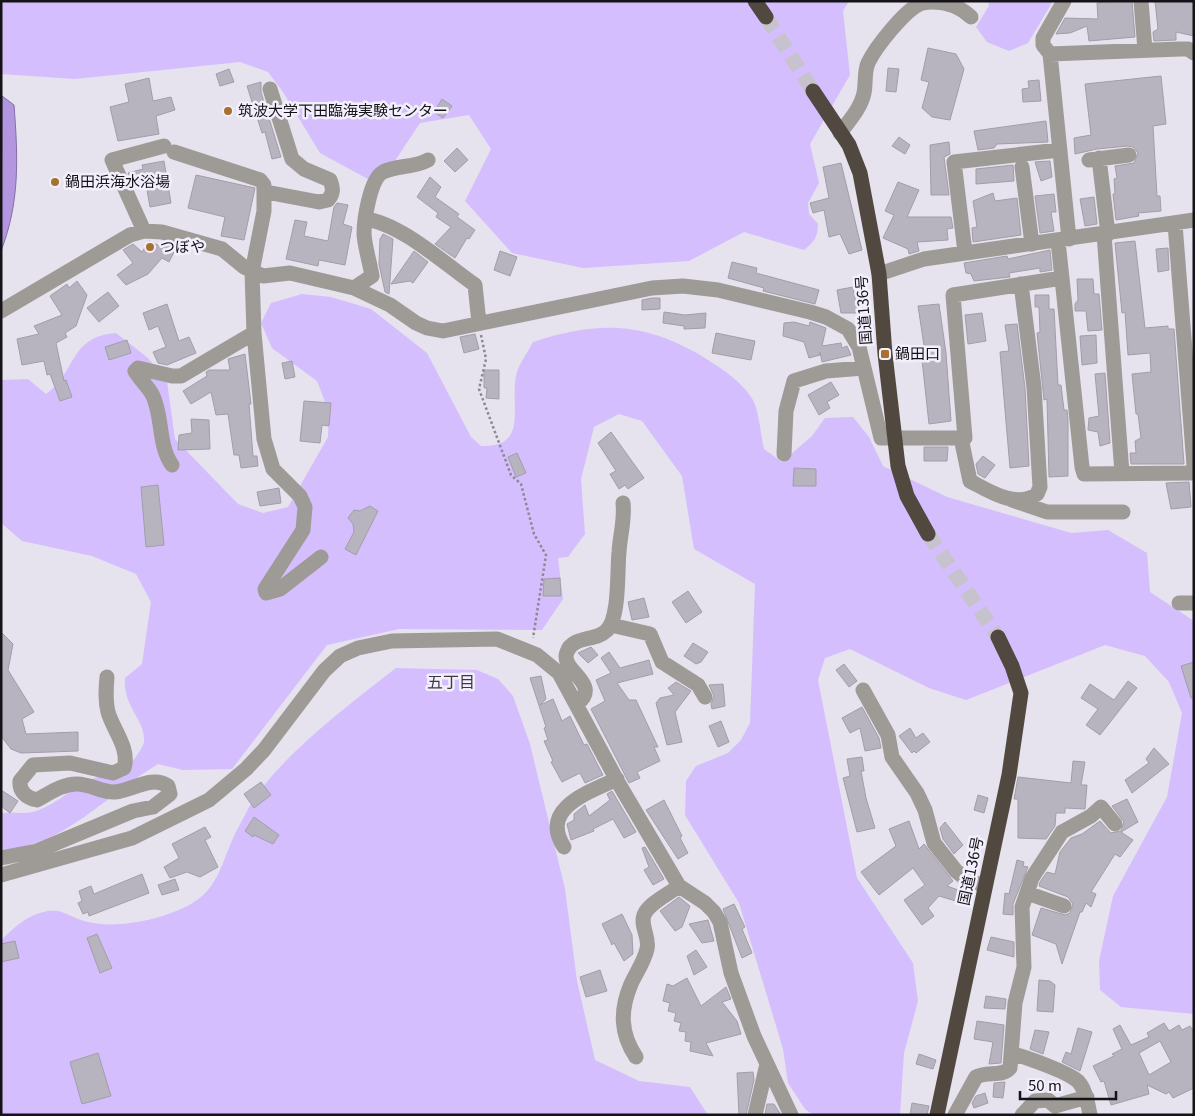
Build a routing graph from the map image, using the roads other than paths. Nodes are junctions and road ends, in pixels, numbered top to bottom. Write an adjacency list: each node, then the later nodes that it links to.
1 (755, 1): 4 (highway)
2 (1064, 1): 8 (street)
3 (1140, 1): 6 (street)
4 (766, 17)
5 (971, 18): 11 (street)
6 (1145, 50): 7 (street); 8 (street)
7 (1194, 53)
8 (1050, 54): 12 (street)
9 (270, 89): 16 (street)
10 (813, 91): 11 (highway, 国道136号)
11 (840, 133): 26 (highway, 国道136号)
12 (1059, 150): 22 (street); 24 (street)
13 (1130, 155): 21 (street)
14 (428, 160): 17 (street)
15 (1022, 167): 23 (street)
16 (266, 192): 20 (street); 25 (street)
17 (365, 219): 29 (street); 31 (street)
18 (1194, 220): 19 (street)
19 (1175, 224): 21 (street); 38 (street)
20 (144, 231): 25 (street); 30 (street)
21 (1106, 234): 22 (street); 38 (street)
22 (1064, 240): 23 (street); 27 (street)
23 (1032, 244): 24 (street)
24 (965, 252): 26 (street)
25 (252, 272): 29 (street); 32 (street)
26 (879, 274): 34 (highway, 国道136号)
27 (1062, 278): 28 (street); 38 (street)
28 (1021, 284): 35 (street); 39 (street)
29 (354, 288): 31 (street)
30 (1, 311)
31 (479, 323): 33 (street)
32 (254, 333): 37 (street); 43 (street)
33 (864, 368): 34 (street); 36 (street)
34 (894, 438): 35 (street); 42 (highway, 国道136号)
35 (960, 438): 39 (street)
36 (784, 454)
37 (172, 465)
38 (1122, 474)
39 (1011, 499): 41 (street)
40 (623, 503): 44 (street)
41 (1123, 512)
42 (928, 534)
43 (321, 557)
44 (611, 625): 48 (street); 49 (street)
45 (998, 637): 55 (highway, 国道136号)
46 (107, 676): 53 (street)
47 (863, 690): 55 (street)
48 (705, 697)
49 (577, 704): 50 (street); 54 (street)
50 (617, 779): 52 (street); 56 (street)
51 (1115, 824): 57 (street)
52 (564, 848)
53 (1, 858)
54 (1, 875)
55 (985, 885): 66 (highway, 国道136号)
56 (680, 886): 60 (street); 61 (street)
57 (1027, 893): 58 (street); 59 (street)
58 (1064, 906)
59 (1012, 1054): 62 (street); 67 (street)
60 (636, 1057)
61 (767, 1064): 64 (street); 65 (street)
62 (1086, 1097): 63 (street); 69 (street)
63 (1053, 1110): 68 (street)
64 (755, 1115)
65 (791, 1115)
66 (937, 1115)
67 (955, 1115)
68 (1023, 1115)
69 (1090, 1115)

